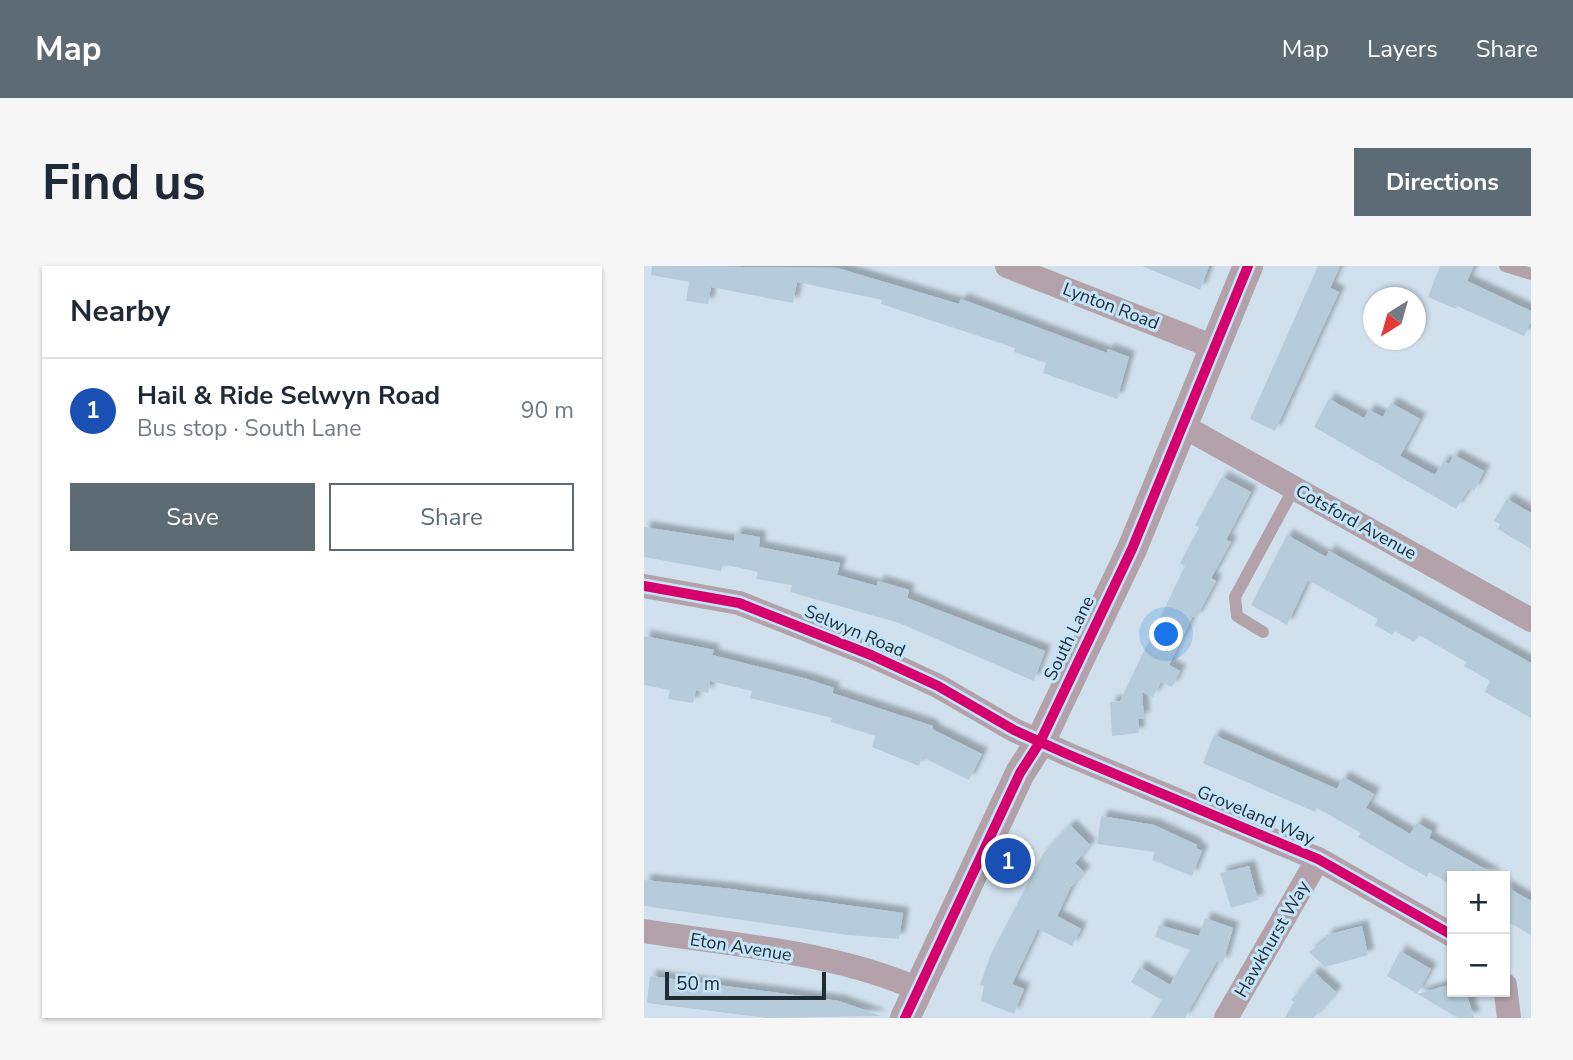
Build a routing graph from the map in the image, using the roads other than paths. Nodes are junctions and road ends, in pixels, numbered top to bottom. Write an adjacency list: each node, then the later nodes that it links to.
1 (1007, 266): 5 (street, Lynton Road)
2 (1248, 266): 5 (street, South Lane)
3 (1505, 266): 4 (lane)
4 (1531, 274)
5 (1214, 347): 6 (street, South Lane)
6 (1181, 425): 7 (street, Cotsford Avenue); 11 (street, South Lane)
7 (1294, 488): 9 (street, Cotsford Avenue); 10 (lane)
8 (644, 586): 11 (street, Selwyn Road)
9 (1531, 620)
10 (1263, 632)
11 (1040, 742): 12 (street, Groveland Way); 15 (street, South Lane)
12 (1318, 859): 14 (street, Groveland Way); 18 (street, Hawkhurst Way)
13 (644, 931): 15 (street, Eton Avenue)
14 (1450, 934)
15 (918, 989): 17 (street, South Lane)
16 (1506, 997): 19 (street)
17 (905, 1018)
18 (1226, 1018)
19 (1509, 1018)

